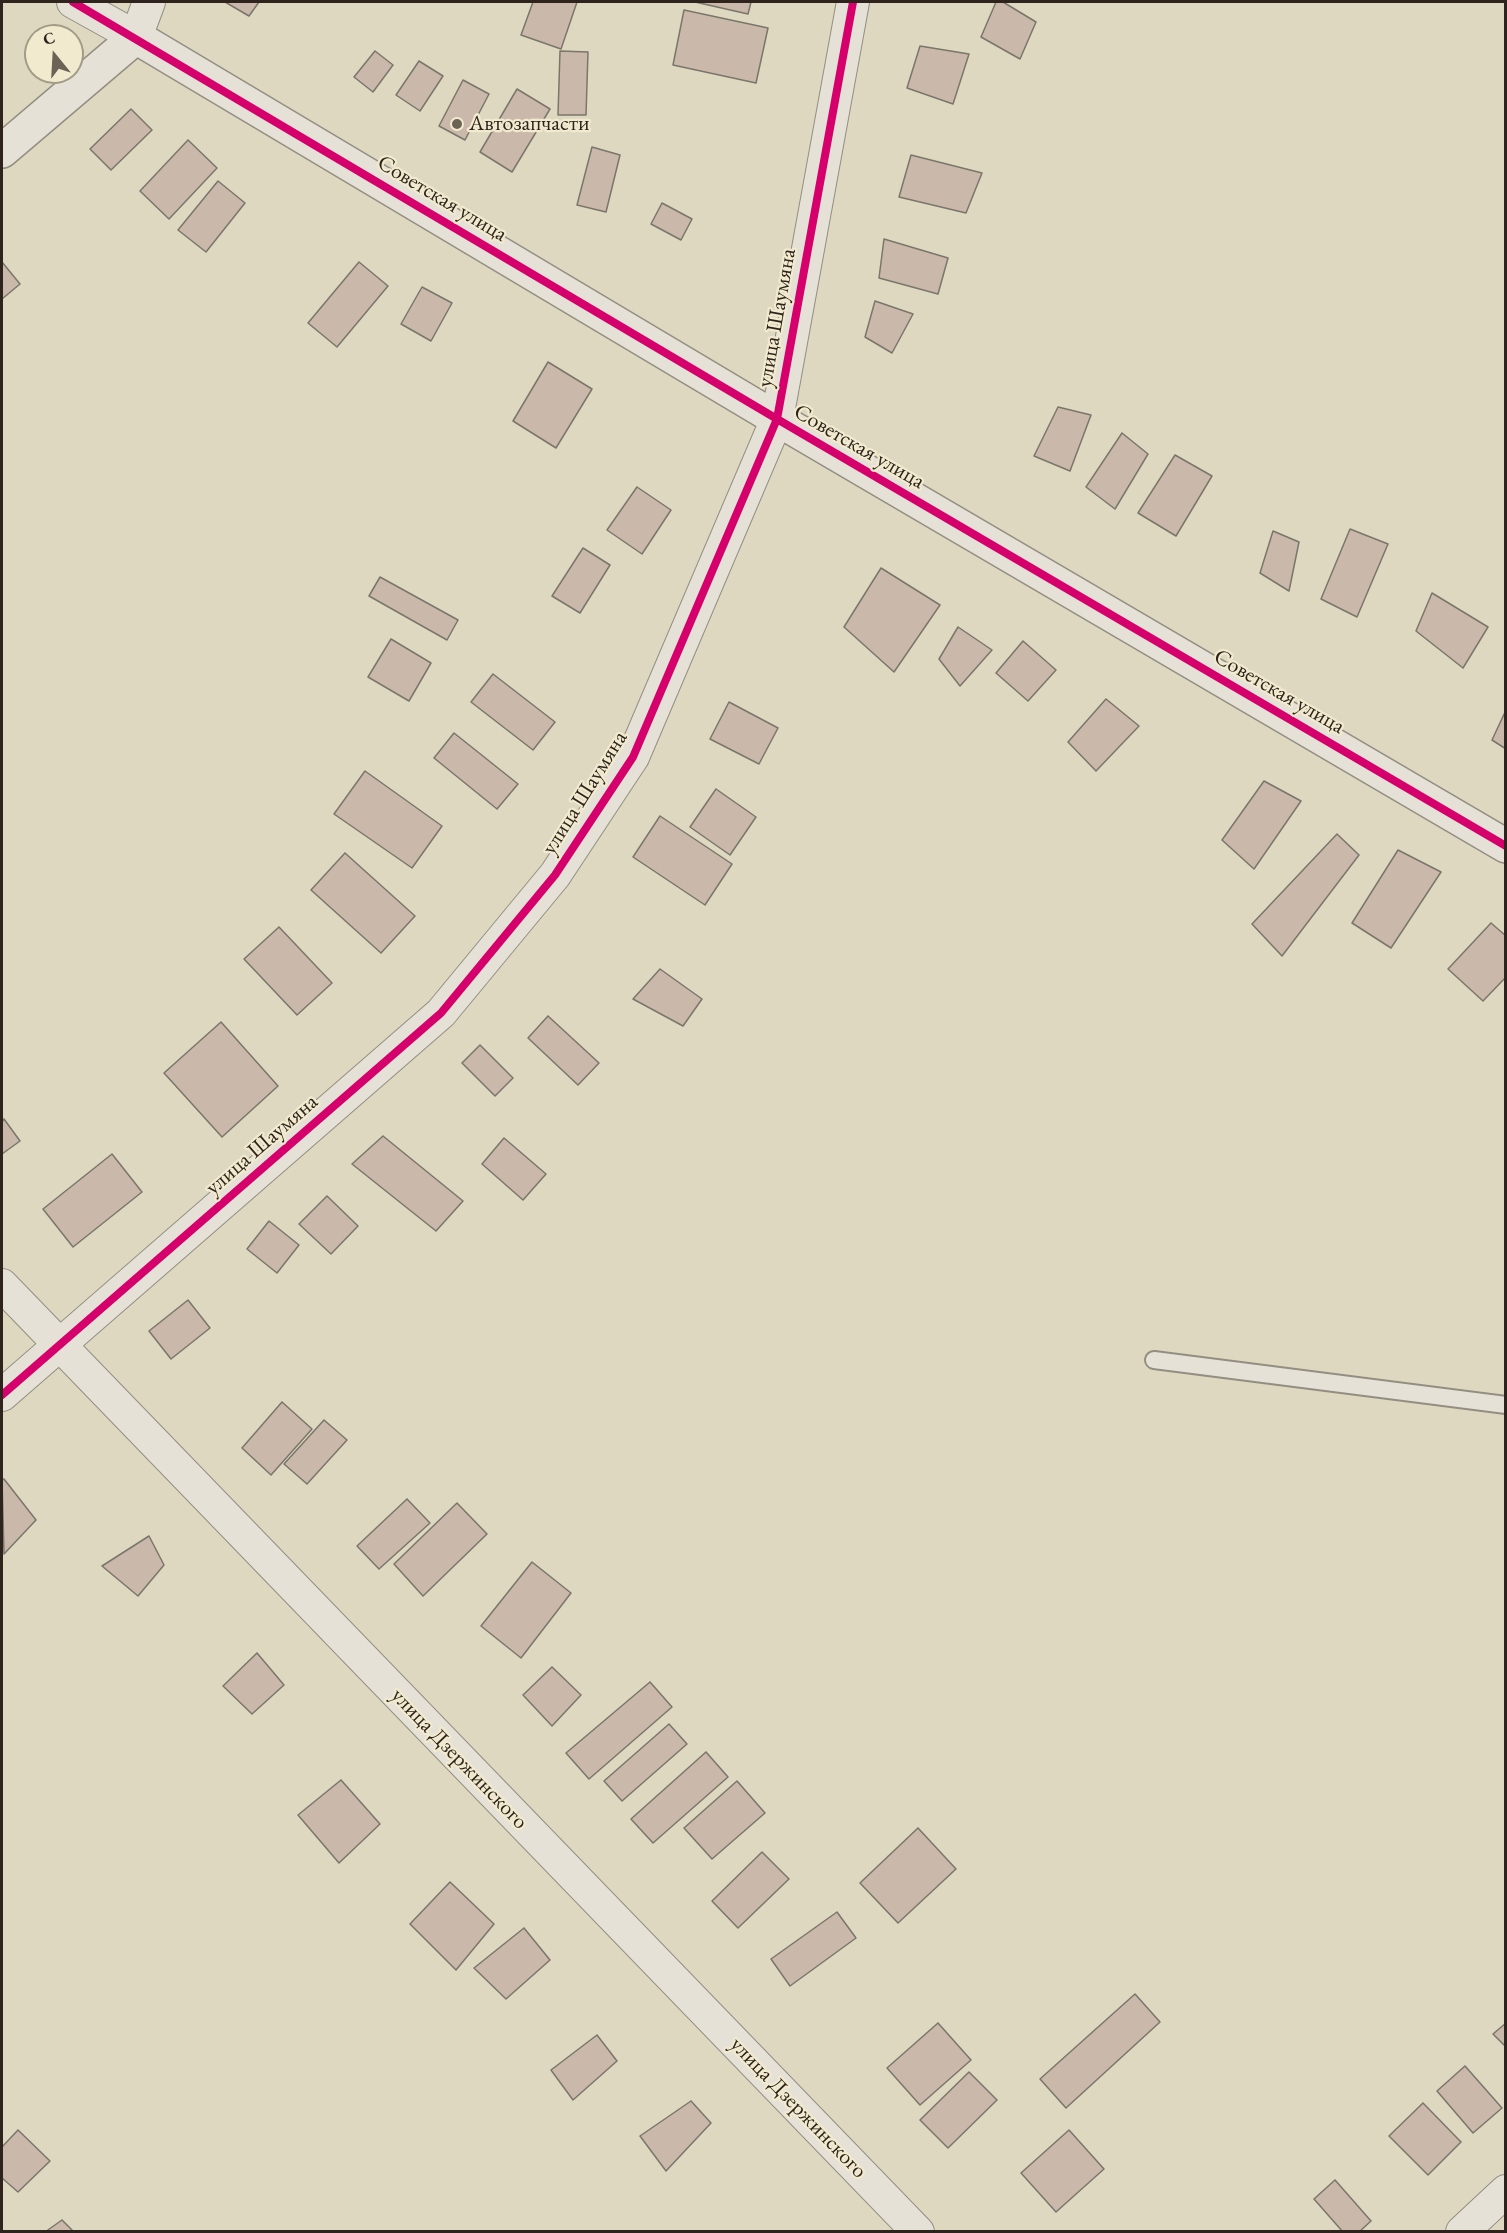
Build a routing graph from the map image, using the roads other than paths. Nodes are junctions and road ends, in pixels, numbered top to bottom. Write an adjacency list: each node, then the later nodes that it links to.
1 (73, 2): 4 (street, Советская улица)
2 (149, 2): 4 (street)
3 (853, 2): 6 (street, улица Шаумяна)
4 (136, 37): 5 (street); 6 (street, Советская улица)
5 (2, 151)
6 (777, 419): 7 (street, Советская улица); 9 (street, улица Шаумяна)
7 (1506, 846)
8 (2, 1285): 9 (street, улица Дзержинского)
9 (58, 1346): 11 (street, улица Шаумяна); 14 (street, улица Дзержинского)
10 (1154, 1360): 12 (lane)
11 (2, 1395)
12 (1506, 1405)
13 (1506, 2191): 15 (street)
14 (918, 2232)
15 (1462, 2232)

